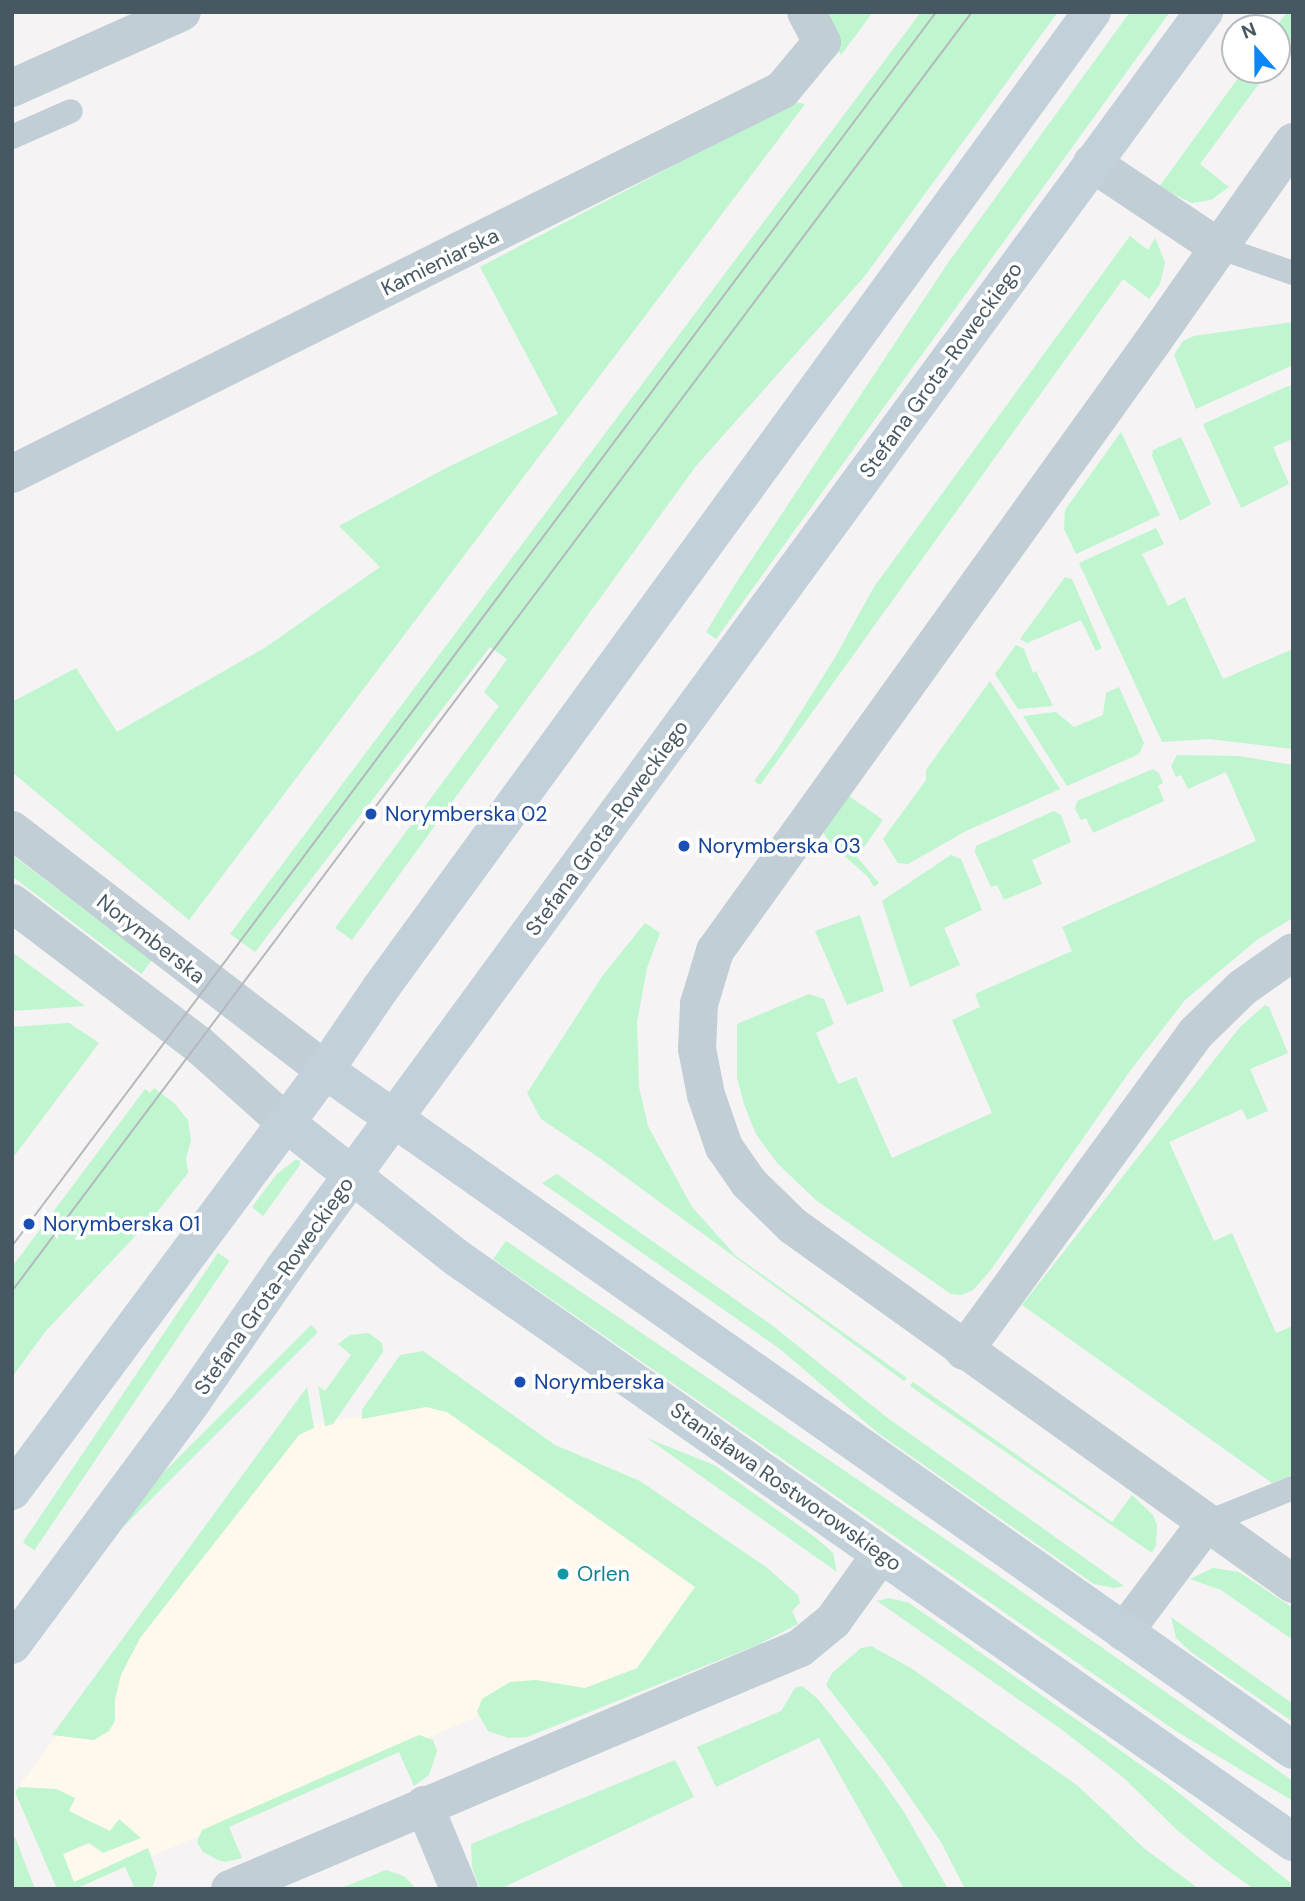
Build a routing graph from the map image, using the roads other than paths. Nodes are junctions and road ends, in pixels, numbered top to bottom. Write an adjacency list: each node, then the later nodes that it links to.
1 (182, 12): 5 (street)
2 (806, 12): 12 (street, Kamieniarska)
3 (1092, 12): 16 (main road)
4 (1204, 12): 9 (main road, Stefana Grota-Roweckiego)
5 (12, 88)
6 (71, 111): 7 (lane)
7 (12, 138)
8 (1293, 142): 10 (street)
9 (1092, 163): 10 (street); 17 (main road, Stefana Grota-Roweckiego)
10 (1217, 247): 11 (lane); 20 (street)
11 (1293, 273)
12 (12, 474)
13 (12, 830): 16 (street, Norymberska)
14 (12, 904): 18 (street)
15 (1293, 952): 20 (street)
16 (325, 1070): 17 (main road, Norymberska); 18 (main road)
17 (393, 1120): 19 (main road, Stefana Grota-Roweckiego); 26 (main road)
18 (286, 1123): 19 (main road, Stanisława Rostworowskiego); 22 (main road)
19 (352, 1176): 24 (main road, Stanisława Rostworowskiego); 27 (main road, Stefana Grota-Roweckiego)
20 (964, 1352): 23 (street)
21 (1293, 1488): 23 (lane)
22 (12, 1491)
23 (1206, 1523): 25 (street); 26 (street)
24 (881, 1554): 29 (street); 30 (main road, Stanisława Rostworowskiego)
25 (1293, 1584)
26 (1124, 1632): 28 (main road)
27 (12, 1645)
28 (1293, 1751)
29 (425, 1805): 31 (street); 32 (street)
30 (1293, 1842)
31 (230, 1889)
32 (458, 1889)

